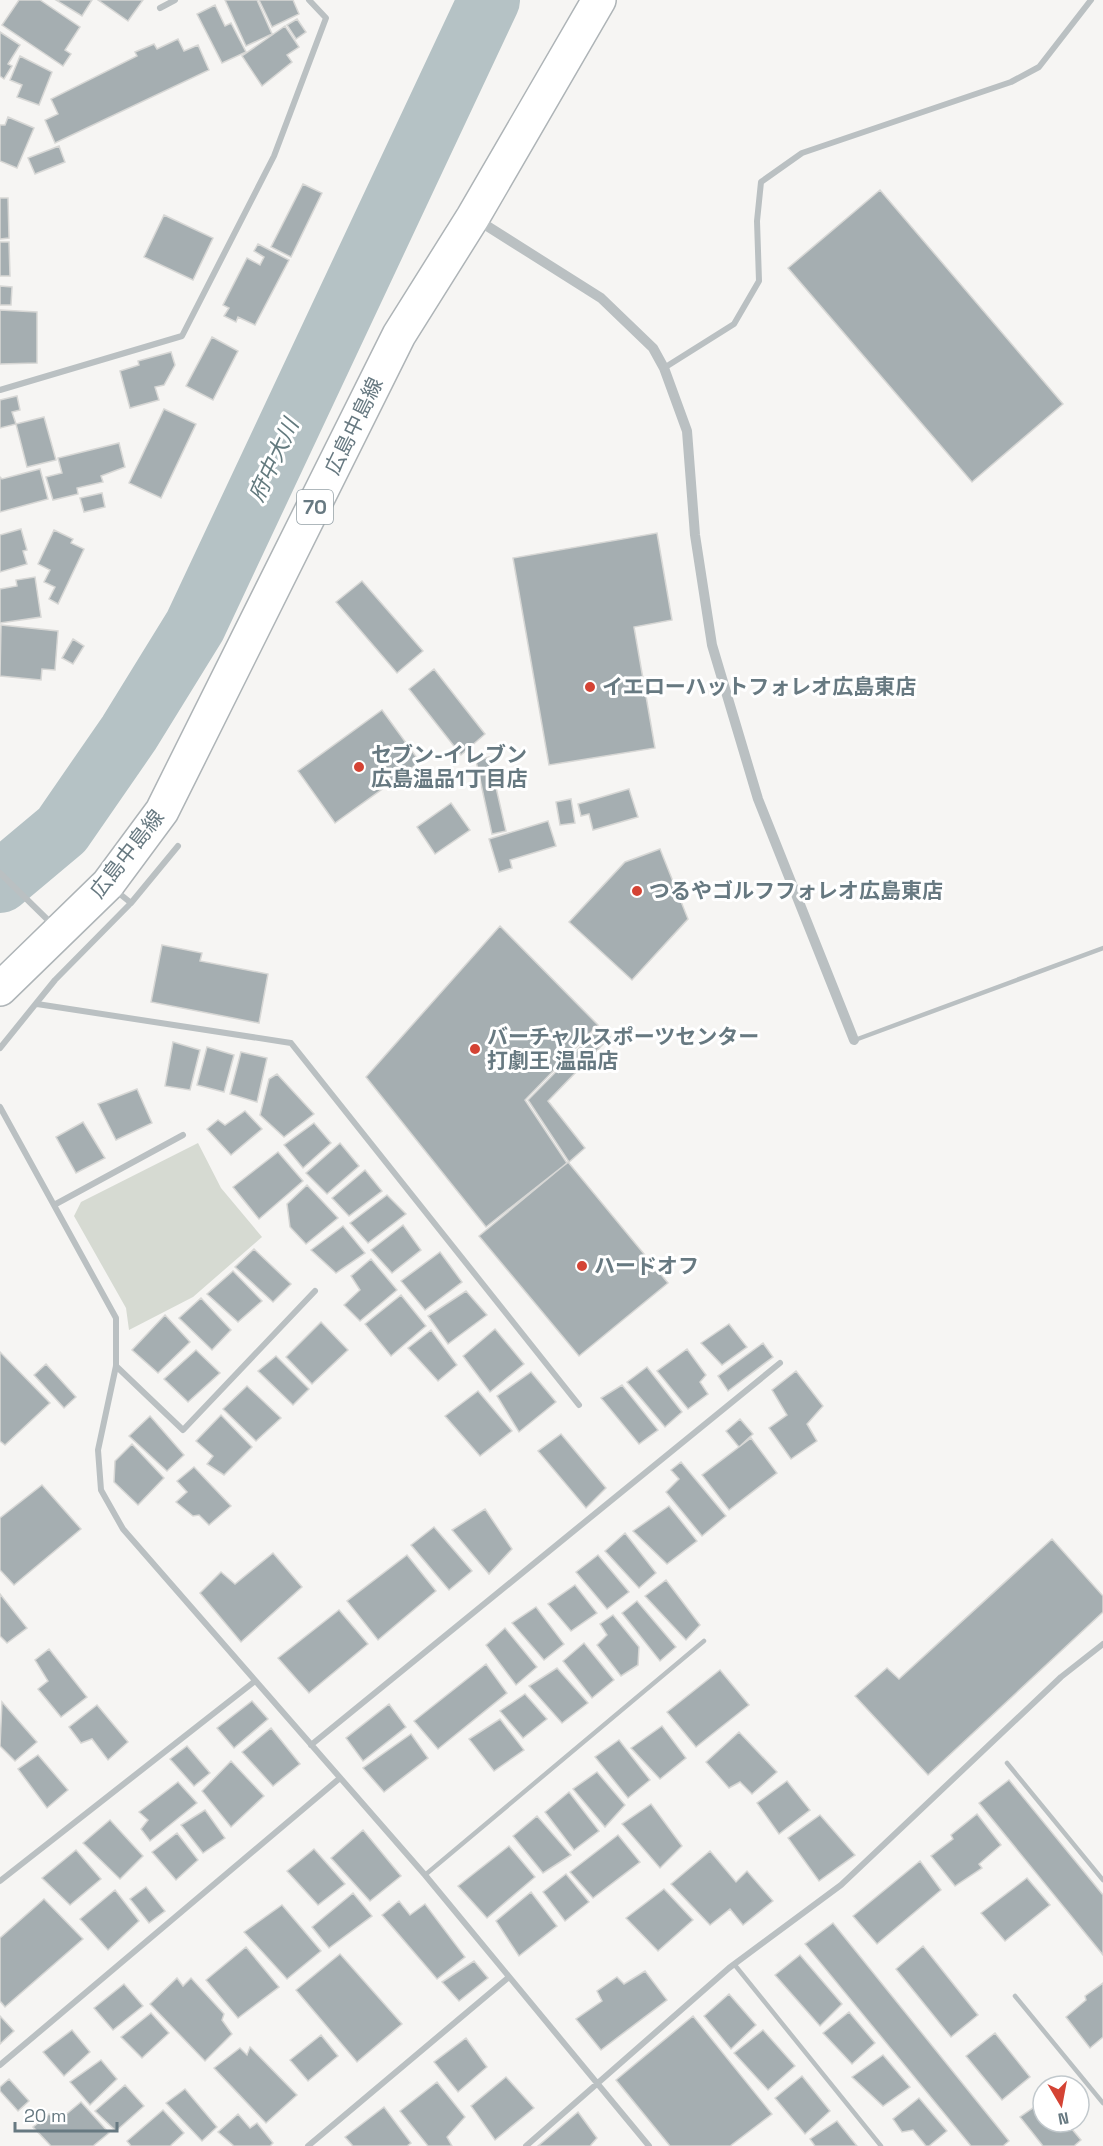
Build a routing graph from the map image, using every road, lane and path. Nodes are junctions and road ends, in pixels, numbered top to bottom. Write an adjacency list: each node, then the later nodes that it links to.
1 (175, 0): 5 (street)
2 (309, 0): 8 (street)
3 (599, 0): 6 (main road, 広島中島線 / 70)
4 (1091, 0): 7 (street)
5 (160, 8)
6 (473, 217): 7 (street); 11 (main road, 広島中島線 / 70)
7 (664, 368): 16 (street)
8 (0, 390)
9 (178, 846): 11 (street)
10 (0, 873): 12 (street)
11 (120, 894): 12 (main road, 広島中島線 / 70); 15 (street)
12 (60, 931): 14 (main road, 広島中島線 / 70)
13 (1103, 948): 16 (lane)
14 (0, 989)
15 (37, 1004): 17 (street); 24 (street)
16 (854, 1040)
17 (0, 1048)
18 (0, 1107): 20 (street)
19 (183, 1135): 20 (street)
20 (54, 1205): 23 (street)
21 (315, 1291): 23 (street)
22 (780, 1363): 28 (street)
23 (116, 1366): 27 (street)
24 (579, 1405)
25 (704, 1641): 31 (lane)
26 (1103, 1644): 34 (street)
27 (255, 1681): 28 (street); 33 (street)
28 (311, 1744): 30 (street)
29 (1007, 1763): 32 (lane)
30 (340, 1778): 31 (street); 37 (street)
31 (424, 1875): 35 (street)
32 (1103, 1880)
33 (0, 1881)
34 (734, 1964): 38 (street); 43 (lane)
35 (509, 1977): 38 (street); 40 (street)
36 (1015, 1996): 39 (lane)
37 (0, 2066)
38 (597, 2084): 41 (street); 42 (street)
39 (1103, 2103)
40 (308, 2146)
41 (526, 2146)
42 (649, 2146)
43 (881, 2146)

